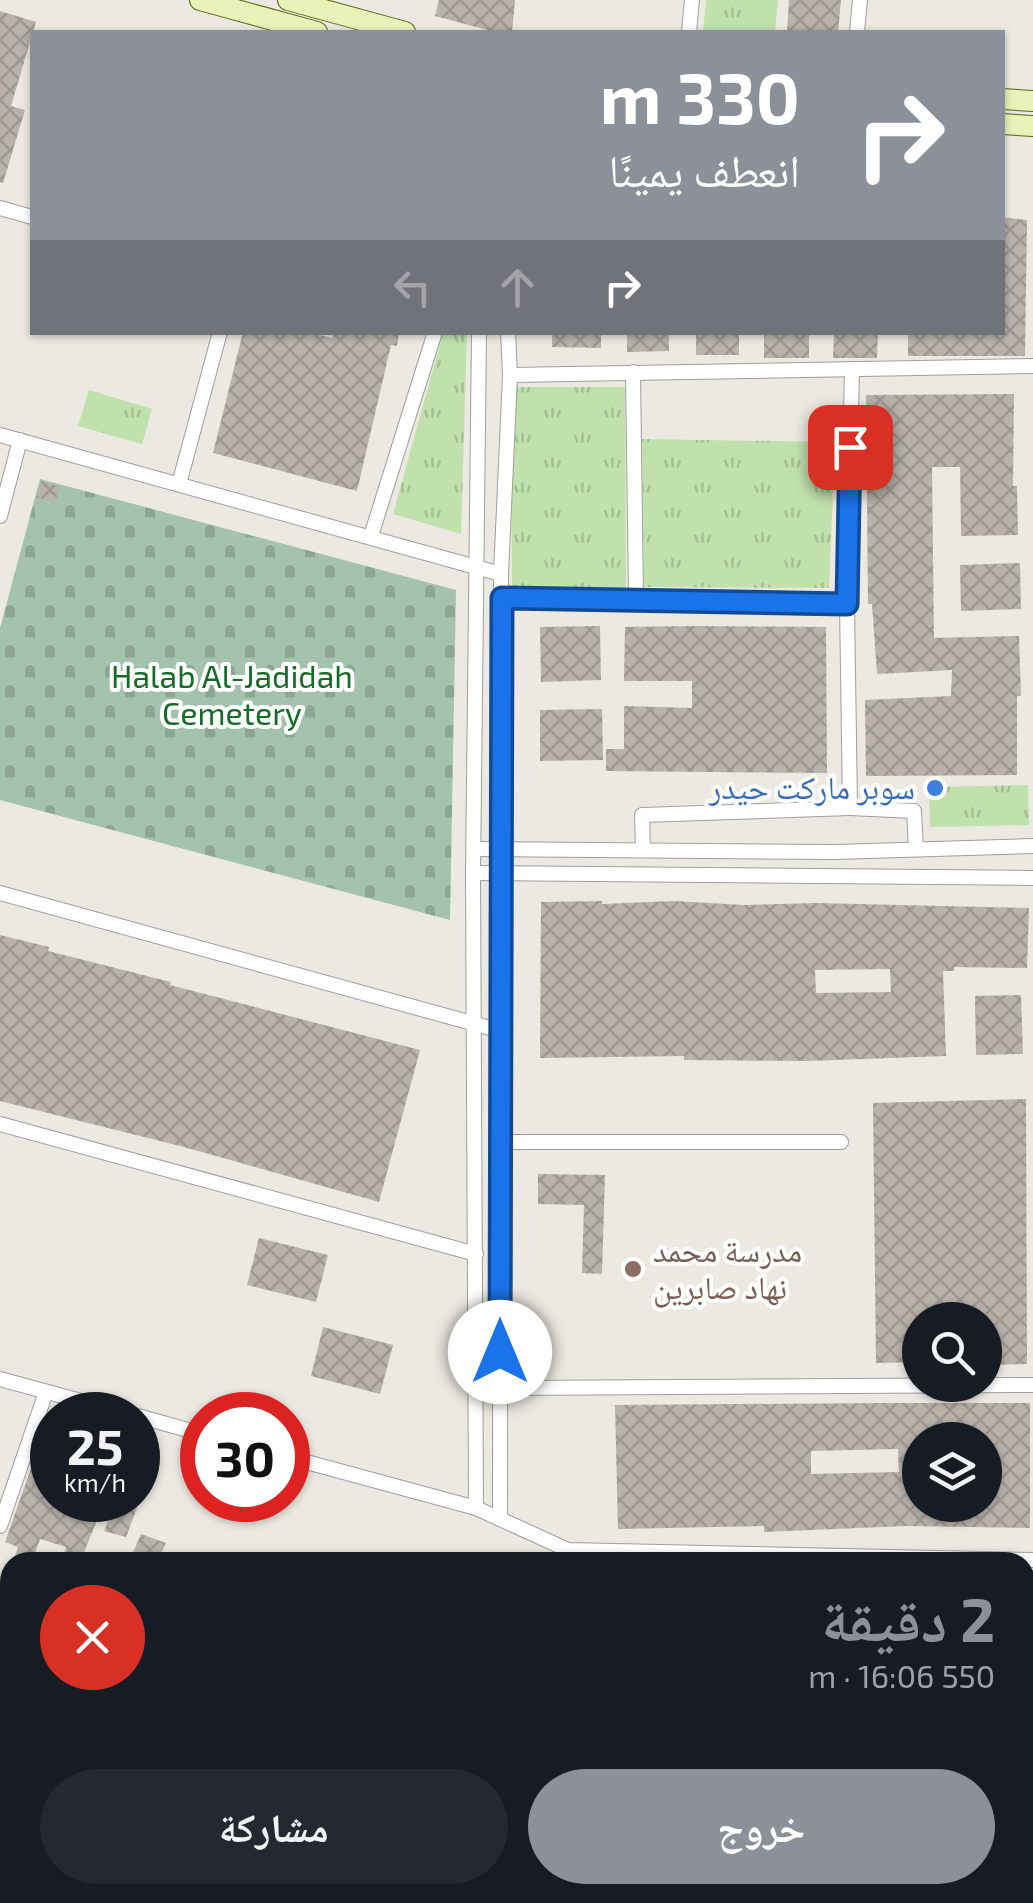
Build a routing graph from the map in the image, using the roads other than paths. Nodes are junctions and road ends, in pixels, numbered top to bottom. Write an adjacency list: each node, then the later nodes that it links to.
1 (200, 0): 5 (street)
2 (288, 0): 6 (street)
3 (692, 0): 7 (street)
4 (860, 0): 8 (street)
5 (305, 30)
6 (398, 30)
7 (689, 30)
8 (857, 30)
9 (1005, 99): 10 (street)
10 (1033, 102)
11 (1005, 124): 12 (street)
12 (1033, 126)
13 (0, 208): 14 (street)
14 (30, 216)
15 (219, 335): 25 (street)
16 (434, 335): 27 (street)
17 (480, 335): 28 (street)
18 (508, 335): 22 (street)
19 (1033, 366): 20 (street)
20 (852, 369): 21 (street); 32 (street)
21 (633, 372): 22 (street); 31 (street)
22 (510, 374): 29 (street)
23 (0, 435): 24 (street)
24 (20, 440): 25 (street); 26 (street)
25 (178, 484): 27 (street)
26 (0, 516)
27 (371, 536): 28 (street)
28 (475, 568): 29 (street); 35 (street)
29 (501, 574): 30 (street)
30 (502, 598): 31 (street); 36 (street)
31 (636, 600): 32 (street)
32 (847, 604): 33 (street)
33 (850, 808): 37 (street); 38 (street)
34 (1033, 846): 38 (street)
35 (474, 849): 36 (street); 40 (street)
36 (502, 849): 37 (street); 41 (street)
37 (643, 850): 39 (street)
38 (916, 850): 39 (street)
39 (835, 852): 42 (street)
40 (473, 873): 41 (street); 45 (street)
41 (502, 874): 42 (street); 46 (street)
42 (835, 876): 43 (street)
43 (1033, 878)
44 (0, 893): 45 (street)
45 (476, 1022): 46 (street); 50 (street)
46 (501, 1031): 48 (street)
47 (0, 1124): 50 (street)
48 (501, 1142): 49 (street); 53 (street)
49 (841, 1142)
50 (476, 1254): 57 (street)
51 (0, 1379): 54 (street)
52 (1033, 1386): 53 (street)
53 (500, 1388): 58 (street)
54 (46, 1392)
55 (30, 1439): 59 (street)
56 (310, 1463): 57 (street)
57 (476, 1508): 58 (street)
58 (500, 1519): 60 (street)
59 (0, 1526)
60 (561, 1552)

